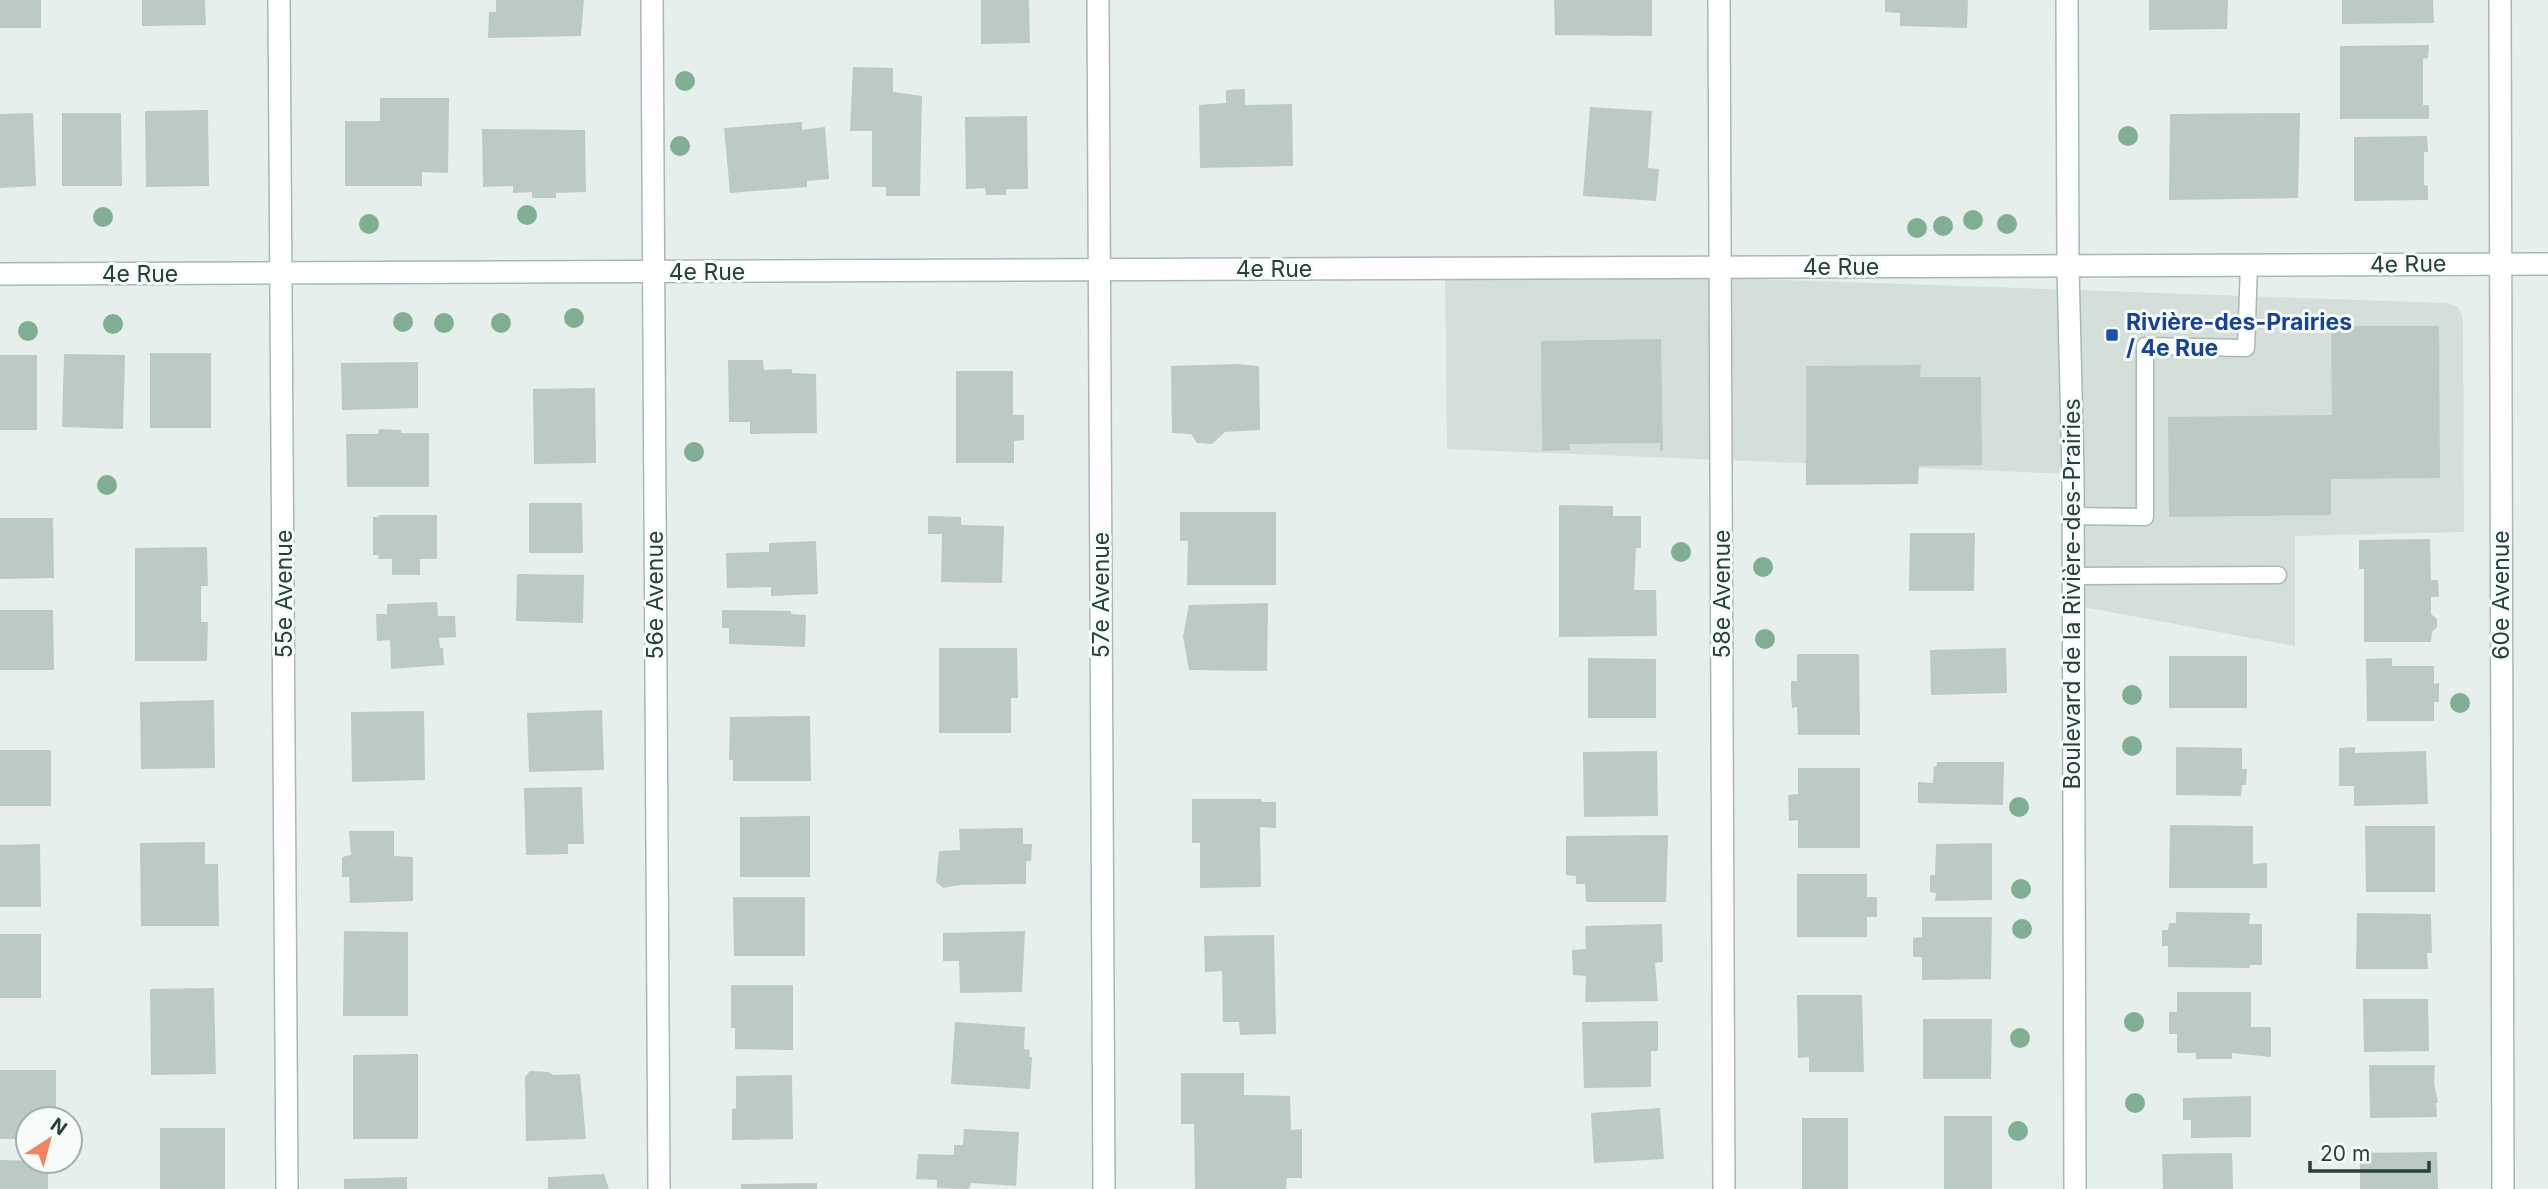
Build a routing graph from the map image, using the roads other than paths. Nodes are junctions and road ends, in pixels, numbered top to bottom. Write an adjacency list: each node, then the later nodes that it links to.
1 (279, 0): 15 (street, 55e Avenue)
2 (652, 0): 13 (street, 56e Avenue)
3 (1098, 0): 12 (street, 57e Avenue)
4 (1719, 0): 10 (street, 58e Avenue)
5 (2067, 0): 11 (street, Boulevard de la Rivière-des-Prairies)
6 (2500, 0): 7 (street, 60e Avenue)
7 (2500, 263): 8 (street, 4e Rue); 9 (street, 4e Rue); 24 (street, 60e Avenue)
8 (2548, 264)
9 (2249, 265): 11 (street, 4e Rue); 16 (lane)
10 (1720, 267): 11 (street, 4e Rue); 12 (street, 4e Rue); 22 (street, 58e Avenue)
11 (2068, 267): 16 (street, Boulevard de la Rivière-des-Prairies)
12 (1099, 270): 13 (street, 4e Rue); 21 (street, 57e Avenue)
13 (653, 272): 15 (street, 4e Rue); 20 (street, 56e Avenue)
14 (0, 274): 15 (street, 4e Rue)
15 (282, 274): 19 (street, 55e Avenue)
16 (2072, 516): 18 (street, Boulevard de la Rivière-des-Prairies)
17 (2278, 575): 18 (lane)
18 (2072, 576): 23 (street, Boulevard de la Rivière-des-Prairies)
19 (287, 1189)
20 (659, 1189)
21 (1104, 1189)
22 (1724, 1189)
23 (2074, 1189)
24 (2503, 1189)

